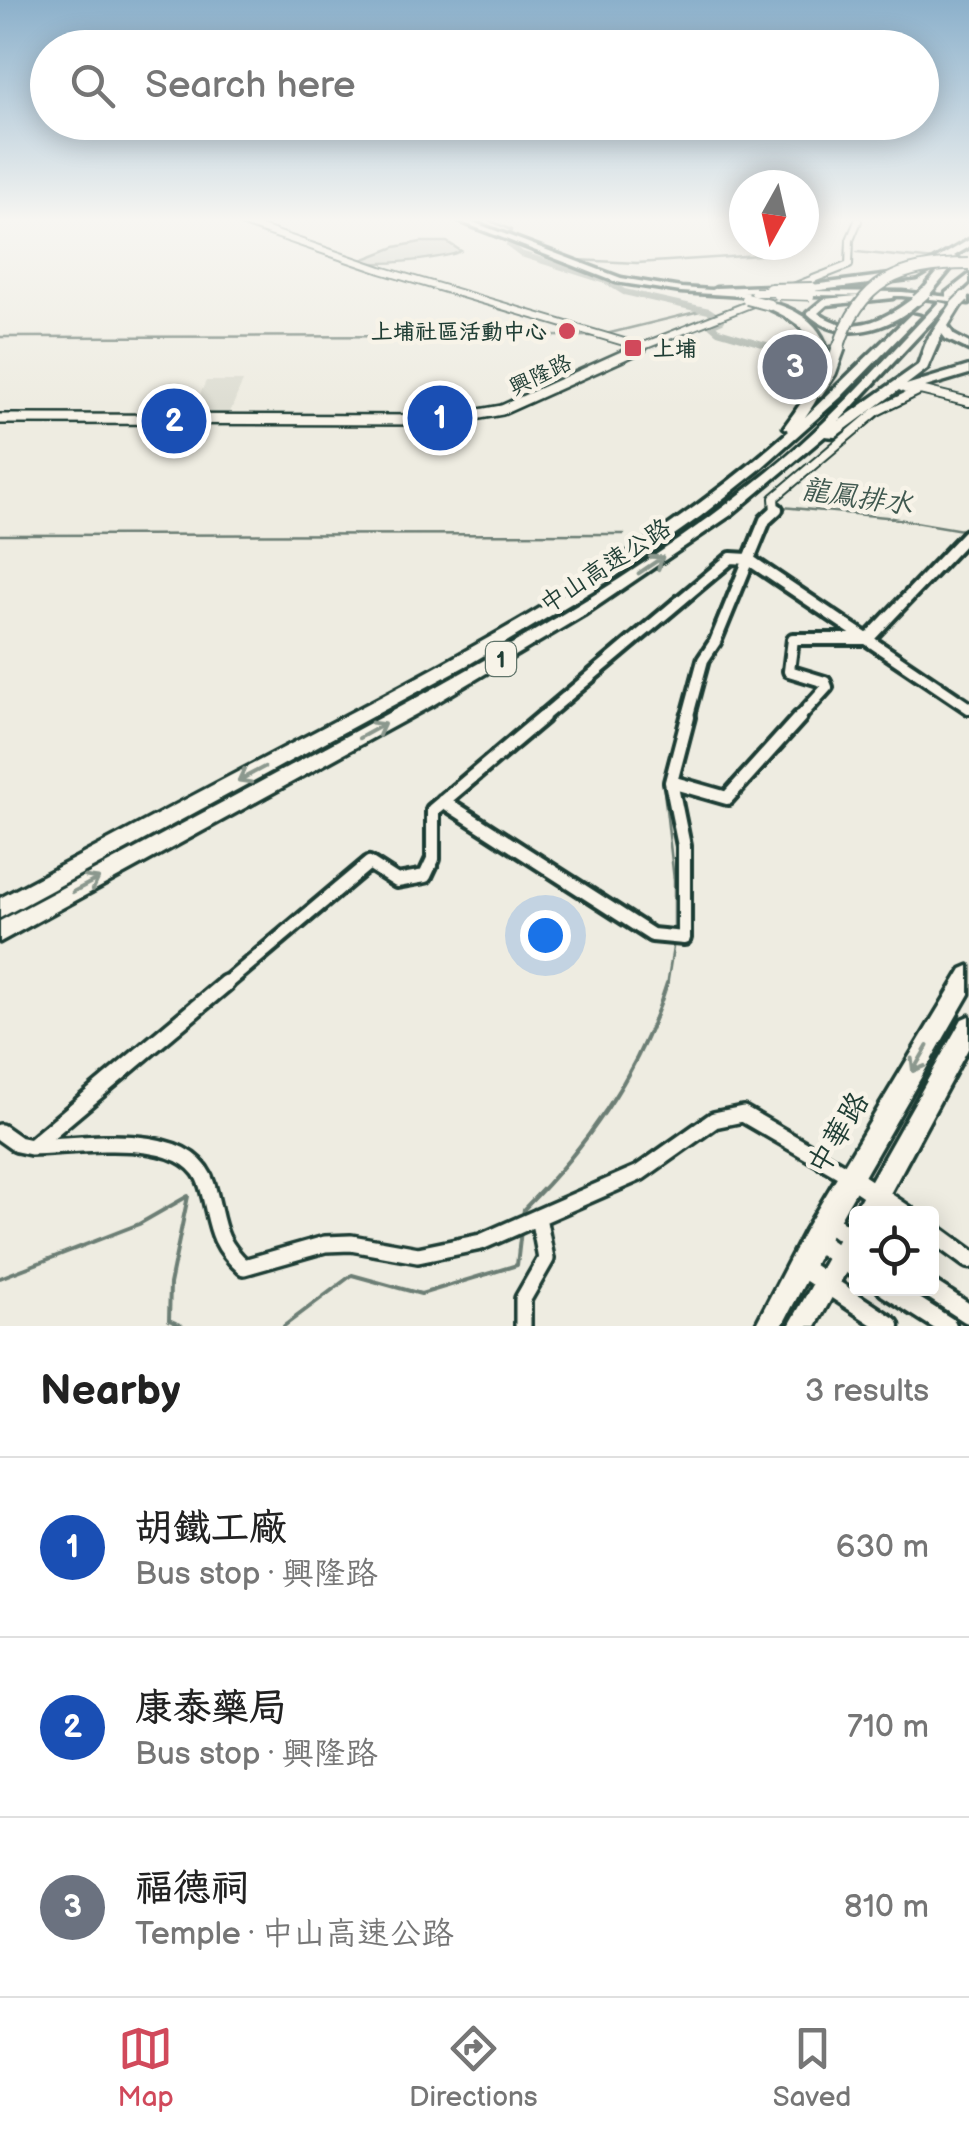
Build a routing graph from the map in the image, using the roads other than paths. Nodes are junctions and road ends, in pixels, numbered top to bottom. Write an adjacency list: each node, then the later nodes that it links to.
1 (424, 283): 12 (street)
2 (654, 283): 6 (main road)
3 (804, 283): 12 (street, 興隆路)
4 (872, 283): 7 (highway)
5 (877, 283): 15 (highway, bridge)
6 (711, 291): 7 (highway, bridge); 8 (highway)
7 (810, 292): 8 (main road, bridge); 9 (main road); 10 (main road)
8 (753, 296): 15 (highway, bridge)
9 (889, 296): 10 (main road); 10 (highway)
10 (948, 299): 11 (highway); 19 (highway, 中山高速公路 / 1)
11 (942, 326): 13 (highway); 17 (highway)
12 (642, 347): 18 (street, 興隆路)
13 (969, 348)
14 (969, 370): 17 (highway)
15 (817, 392): 19 (highway)
16 (969, 402): 21 (street)
17 (860, 413): 19 (highway)
18 (0, 419)
19 (769, 467): 26 (highway, 中山高速公路 / 1, one-way to 26); 27 (highway, 中山高速公路 / 1, one-way to 19)
20 (966, 535): 22 (street)
21 (748, 559): 22 (street); 24 (street); 25 (street)
22 (868, 639): 23 (street); 24 (street)
23 (969, 708)
24 (672, 782): 25 (street)
25 (443, 801): 31 (street)
26 (0, 909)
27 (0, 932)
28 (969, 975): 32 (main road, 中華路, one-way to 32)
29 (969, 1026): 33 (main road)
30 (0, 1132): 31 (street)
31 (31, 1146): 34 (street)
32 (850, 1177): 33 (street); 34 (street); 35 (main road, 中華路)
33 (872, 1203)
34 (535, 1218): 45 (street)
35 (819, 1229): 37 (street); 40 (main road, 中華路)
36 (939, 1237): 39 (street)
37 (849, 1246)
38 (849, 1252): 41 (main road)
39 (969, 1259)
40 (800, 1267): 41 (street); 46 (main road, 中華路)
41 (826, 1285): 47 (main road); 48 (street)
42 (939, 1294): 44 (street)
43 (900, 1296): 49 (street)
44 (969, 1314)
45 (523, 1326)
46 (768, 1326)
47 (802, 1326)
48 (890, 1326)
49 (947, 1326)

